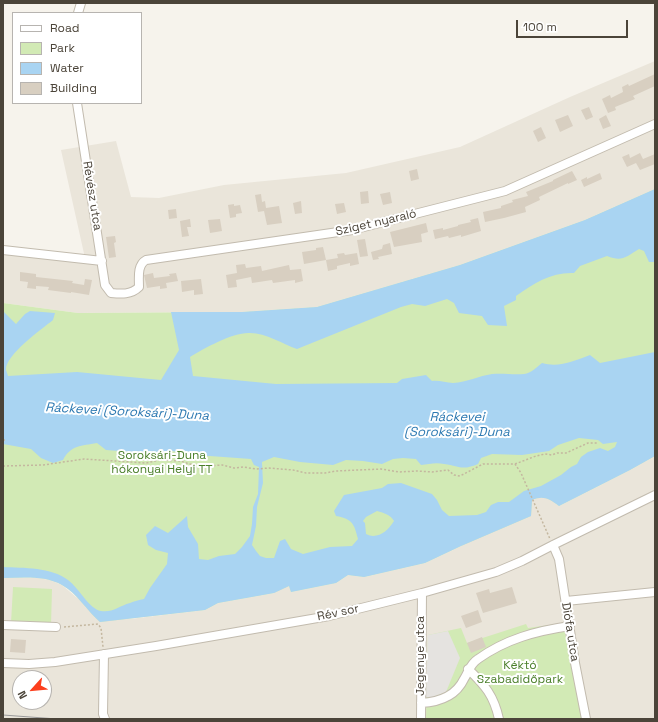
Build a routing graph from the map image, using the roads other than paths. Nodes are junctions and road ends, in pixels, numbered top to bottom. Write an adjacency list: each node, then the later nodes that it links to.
1 (77, 104): 4 (street, Révész utca)
2 (655, 124): 5 (street, Sziget nyaraló)
3 (3, 250): 4 (street)
4 (102, 262): 5 (street, Révész utca)
5 (108, 289)
6 (655, 495): 7 (street, Rév sor)
7 (553, 545): 9 (street, Rév sor); 10 (street, Diófa utca)
8 (655, 592): 10 (street)
9 (422, 593): 14 (street, Rév sor); 17 (street, Jegenye utca)
10 (566, 601): 12 (street, Diófa utca)
11 (3, 625): 13 (street)
12 (570, 626): 16 (street); 21 (street, Diófa utca)
13 (56, 627)
14 (104, 654): 15 (street, Rév sor); 18 (street)
15 (3, 663)
16 (468, 669): 17 (street); 20 (street)
17 (421, 703): 19 (street, Jegenye utca)
18 (105, 719)
19 (421, 719)
20 (499, 719)
21 (586, 719)

